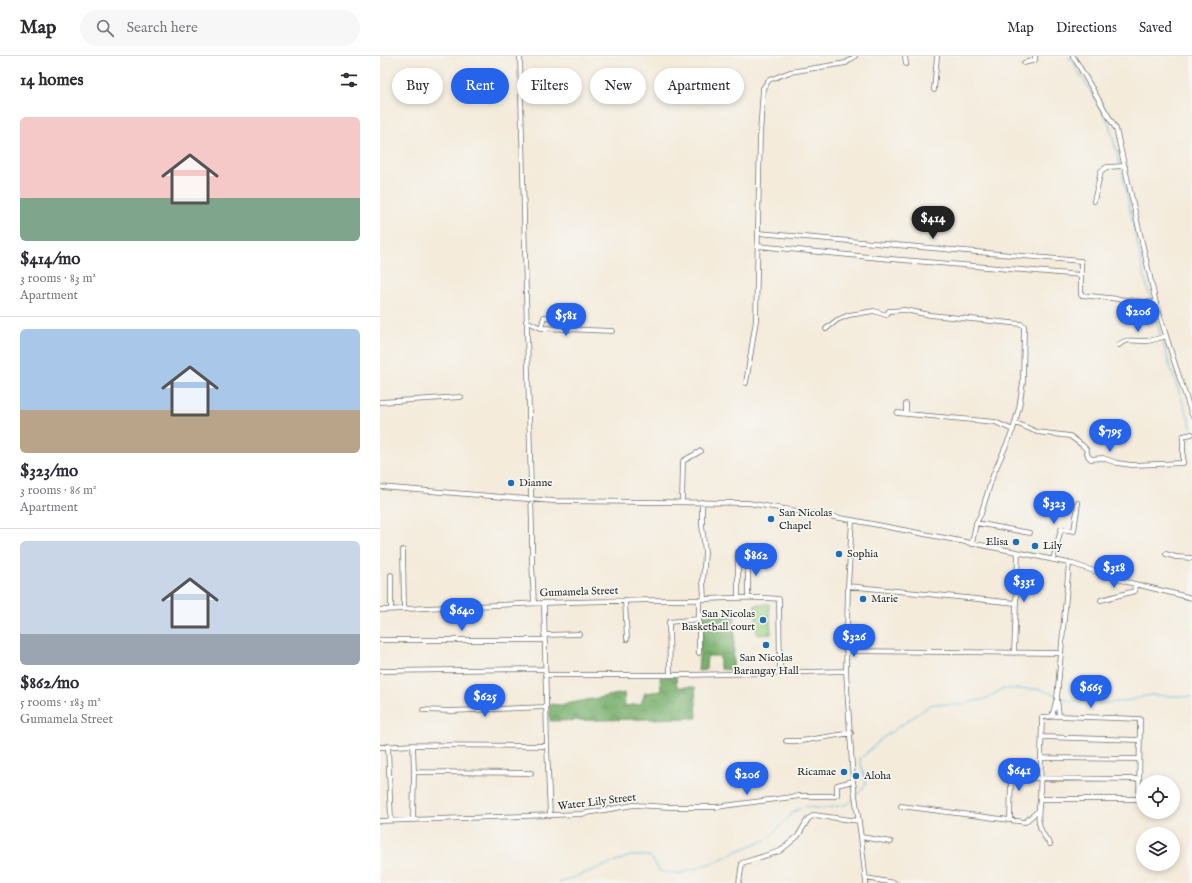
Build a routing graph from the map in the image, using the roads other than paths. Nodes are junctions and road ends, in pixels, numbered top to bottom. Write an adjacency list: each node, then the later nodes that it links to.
1 (520, 56): 17 (street)
2 (855, 56): 12 (street)
3 (905, 56): 8 (street)
4 (937, 56): 9 (street)
5 (1035, 56): 7 (street)
6 (1073, 56): 10 (street)
7 (1024, 63)
8 (906, 64)
9 (934, 90)
10 (1125, 166): 11 (street); 15 (street)
11 (1094, 201)
12 (758, 233): 13 (street); 14 (street)
13 (758, 246): 14 (street); 23 (street)
14 (1081, 275): 15 (street)
15 (1156, 303): 21 (street)
16 (579, 319): 18 (street)
17 (526, 321): 18 (street); 35 (street)
18 (542, 328): 20 (street)
19 (826, 329): 30 (street)
20 (612, 331)
21 (1166, 336): 22 (street); 29 (street)
22 (1119, 345)
23 (746, 383)
24 (461, 398): 25 (street)
25 (380, 402)
26 (906, 404): 28 (street)
27 (897, 413): 28 (street)
28 (906, 413): 31 (street)
29 (1192, 415)
30 (1016, 423): 31 (street); 32 (street)
31 (1013, 430): 40 (street)
32 (1192, 434)
33 (701, 451): 36 (street)
34 (380, 487): 35 (street)
35 (531, 500): 36 (street); 61 (street)
36 (682, 502): 37 (street)
37 (702, 502): 39 (street); 57 (street)
38 (1078, 503): 49 (street)
39 (852, 520): 42 (street); 53 (street)
40 (976, 523): 41 (street); 42 (street)
41 (1030, 533)
42 (972, 544): 45 (street)
43 (403, 550): 65 (street)
44 (738, 552): 54 (street)
45 (1018, 553): 49 (street); 63 (street)
46 (1166, 554): 48 (street)
47 (748, 556): 55 (street)
48 (1192, 558)
49 (1053, 560): 50 (street)
50 (1069, 563): 52 (street); 75 (street)
51 (391, 575): 64 (street)
52 (1134, 584): 56 (street); 60 (street)
53 (848, 586): 63 (street); 72 (street)
54 (738, 598): 55 (street, Gumamela Street); 57 (street, Gumamela Street)
55 (748, 598): 79 (street, Gumamela Street)
56 (1192, 598)
57 (704, 599): 59 (street, Gumamela Street)
58 (625, 600): 59 (street, Gumamela Street); 62 (street, Gumamela Street); 70 (street)
59 (699, 600): 67 (street)
60 (1101, 600)
61 (534, 603): 62 (street, Gumamela Street); 65 (street, Gumamela Street)
62 (544, 603): 69 (street)
63 (1016, 603): 73 (street)
64 (391, 609): 65 (street, Gumamela Street); 66 (street, Gumamela Street)
65 (404, 609)
66 (380, 610)
67 (698, 619): 74 (street); 81 (street)
68 (579, 634): 69 (street)
69 (544, 637): 71 (street); 76 (street)
70 (627, 639)
71 (380, 640)
72 (846, 651): 73 (street); 78 (street)
73 (1014, 652): 75 (street)
74 (699, 653)
75 (1061, 653): 82 (street)
76 (545, 669): 77 (street); 80 (street)
77 (380, 671)
78 (846, 671): 79 (street); 87 (street)
79 (780, 673): 81 (street)
80 (546, 675): 81 (street); 83 (street)
81 (670, 675)
82 (1057, 698): 85 (street); 86 (street)
83 (546, 707): 84 (street); 93 (street)
84 (423, 710)
85 (1052, 716): 86 (street); 88 (street)
86 (1059, 716): 89 (street)
87 (851, 733): 90 (street); 102 (street)
88 (1042, 737): 89 (street); 95 (street)
89 (1139, 740): 96 (street)
90 (786, 741)
91 (413, 745): 92 (street); 93 (street); 97 (street)
92 (388, 746): 94 (street); 108 (street)
93 (547, 746): 107 (street)
94 (380, 747)
95 (1041, 758): 96 (street); 100 (street)
96 (1139, 758): 99 (street)
97 (414, 772): 98 (street); 109 (street)
98 (531, 773)
99 (1139, 775)
100 (1040, 778): 101 (street); 103 (street); 110 (street)
101 (1136, 779)
102 (853, 781): 107 (street, Water Lily Street); 112 (street)
103 (1040, 799): 104 (street); 106 (street)
104 (1136, 799)
105 (901, 806): 110 (street)
106 (1038, 811): 110 (street); 115 (street)
107 (550, 816): 109 (street, Water Lily Street)
108 (391, 820): 109 (street, Water Lily Street); 111 (street, Water Lily Street)
109 (412, 820)
110 (1010, 820)
111 (380, 821)
112 (859, 821): 113 (street); 117 (street)
113 (861, 838): 114 (street); 116 (street)
114 (891, 842)
115 (1050, 844)
116 (866, 881): 118 (street)
117 (739, 883)
118 (895, 883)

